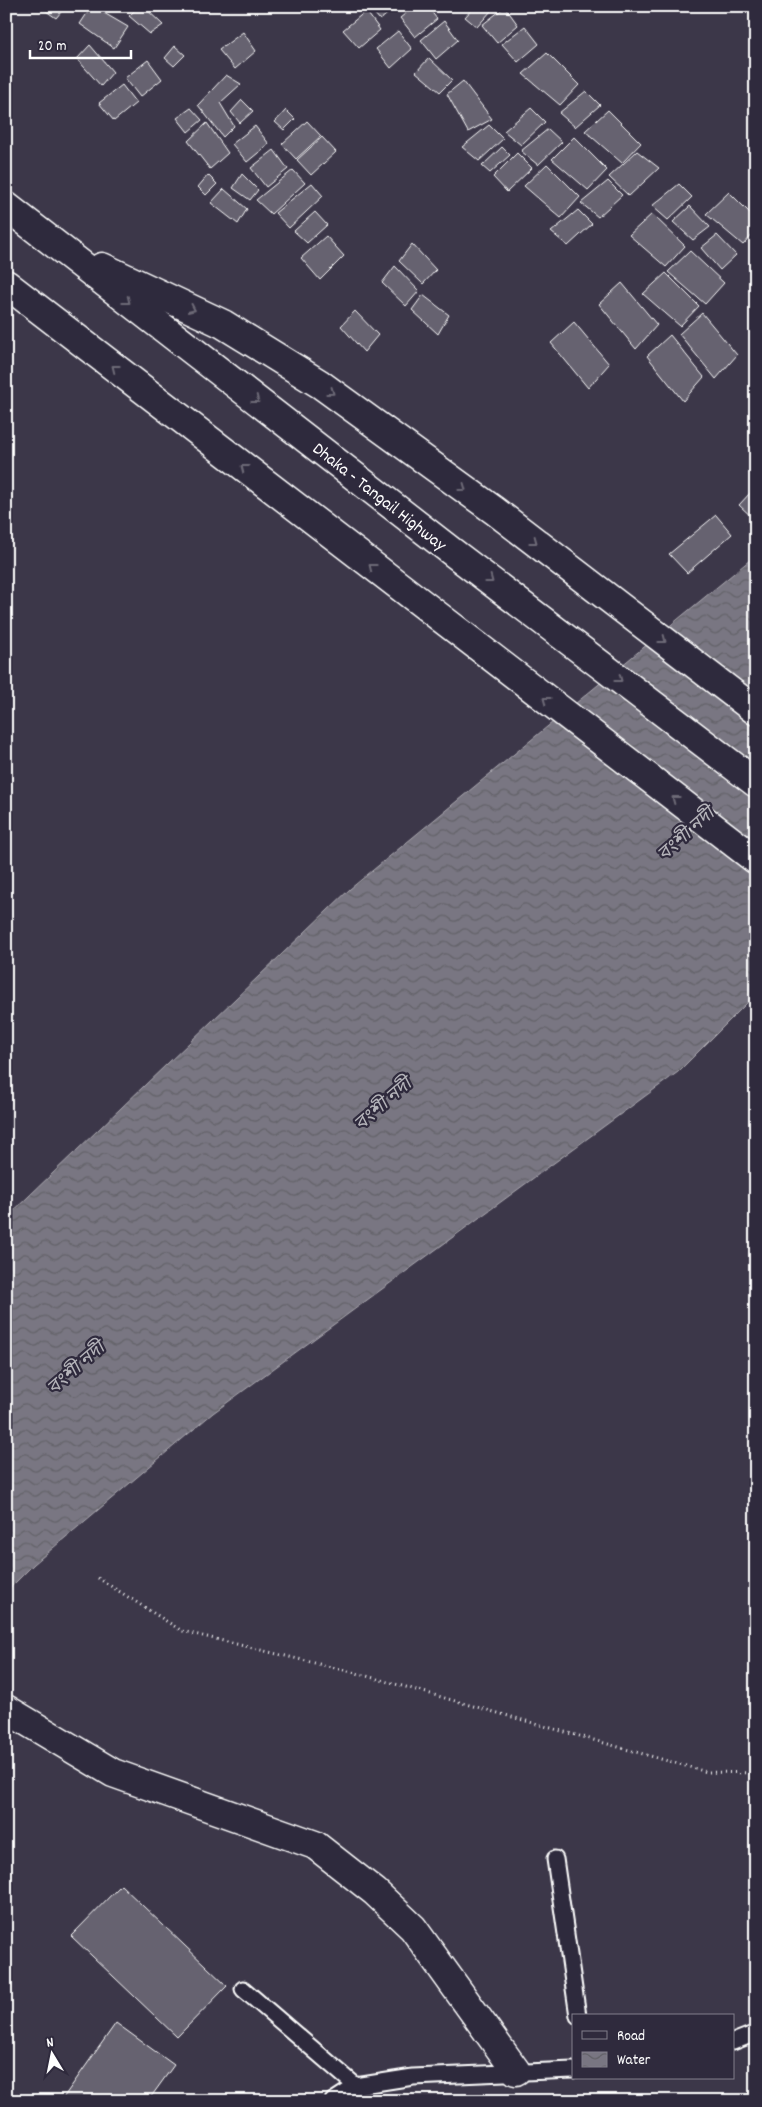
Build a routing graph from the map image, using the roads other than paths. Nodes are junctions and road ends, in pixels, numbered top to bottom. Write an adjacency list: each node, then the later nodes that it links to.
1 (6, 206): 2 (main road, Dhaka - Tangail Highway)
2 (53, 244): 4 (main road, one-way to 4); 5 (main road, Dhaka - Tangail Highway, one-way to 5)
3 (6, 284): 6 (main road, one-way to 3)
4 (756, 711)
5 (756, 782)
6 (756, 860)
7 (6, 1709): 14 (main road)
8 (555, 1859): 10 (lane)
9 (243, 1989): 15 (lane)
10 (578, 2014)
11 (756, 2033): 12 (lane)
12 (734, 2042)
13 (572, 2070): 14 (lane)
14 (516, 2071): 15 (lane)
15 (356, 2086): 16 (lane)
16 (333, 2101)

